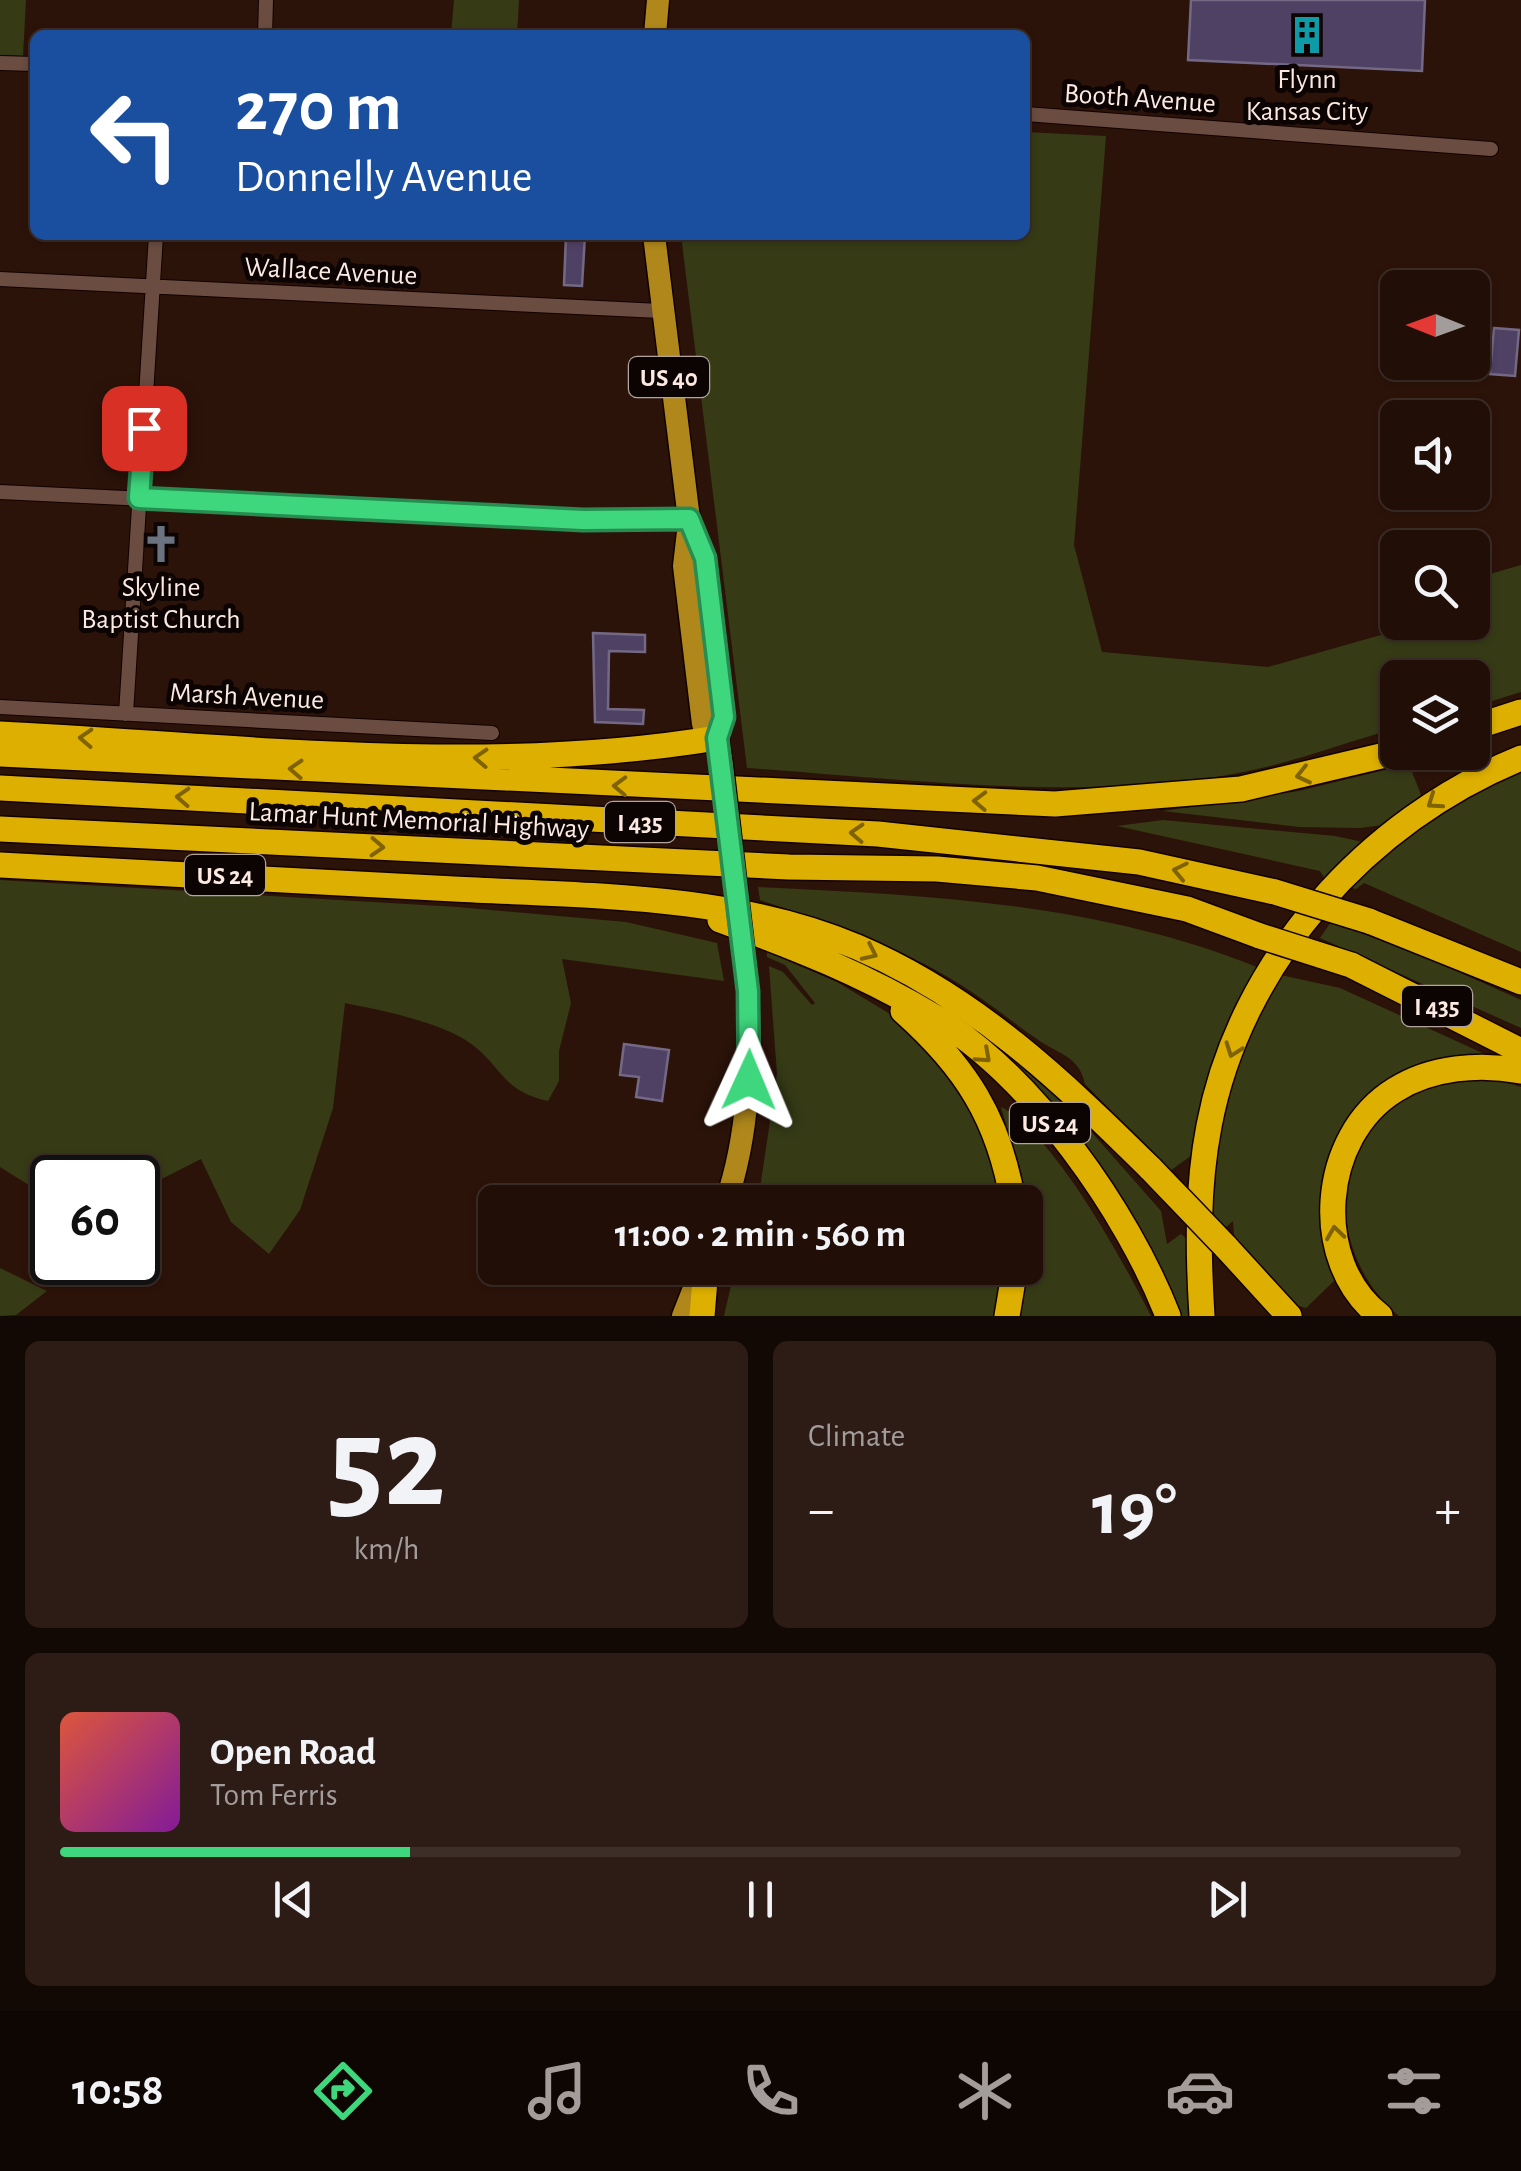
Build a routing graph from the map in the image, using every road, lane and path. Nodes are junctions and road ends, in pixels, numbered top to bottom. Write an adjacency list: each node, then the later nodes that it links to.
1 (266, 0): 3 (street)
2 (658, 0): 4 (main road)
3 (265, 30)
4 (655, 30)
5 (0, 63): 6 (street)
6 (30, 64)
7 (1030, 114): 8 (street, Booth Avenue)
8 (1492, 149)
9 (156, 240): 12 (street)
10 (654, 240): 13 (main road, US 40)
11 (0, 279): 12 (street, Wallace Avenue)
12 (152, 286): 13 (street, Wallace Avenue); 15 (street)
13 (660, 311): 16 (main road, US 40)
14 (0, 492): 15 (street)
15 (139, 498): 16 (street); 19 (street)
16 (689, 519): 23 (main road, US 40)
17 (0, 708): 19 (street, Marsh Avenue)
18 (1521, 712): 20 (highway)
19 (126, 714): 21 (street, Marsh Avenue)
20 (1490, 722)
21 (492, 733)
22 (0, 734): 23 (highway, one-way to 22)
23 (719, 748): 35 (main road, US 40, bridge)
24 (0, 754): 25 (highway, one-way to 24)
25 (1380, 756)
26 (1521, 758): 44 (highway, one-way to 44)
27 (0, 788): 31 (highway, Lamar Hunt Memorial Highway / I 435, one-way to 27, bridge)
28 (0, 830): 33 (highway, Lamar Hunt Memorial Highway / I 435, one-way to 33, bridge)
29 (0, 865): 30 (highway, US 24)
30 (605, 898): 32 (highway, US 24); 45 (highway, one-way to 45, bridge)
31 (1521, 982)
32 (873, 985): 36 (highway); 43 (highway, US 24, one-way to 43)
33 (1521, 1051)
34 (1521, 1072): 46 (highway, one-way to 34)
35 (730, 1185)
36 (1010, 1185)
37 (697, 1285): 40 (main road)
38 (703, 1285): 41 (highway)
39 (1012, 1285): 42 (highway)
40 (683, 1316)
41 (702, 1316)
42 (1007, 1316)
43 (1168, 1316)
44 (1202, 1316)
45 (1289, 1316)
46 (1380, 1316)

